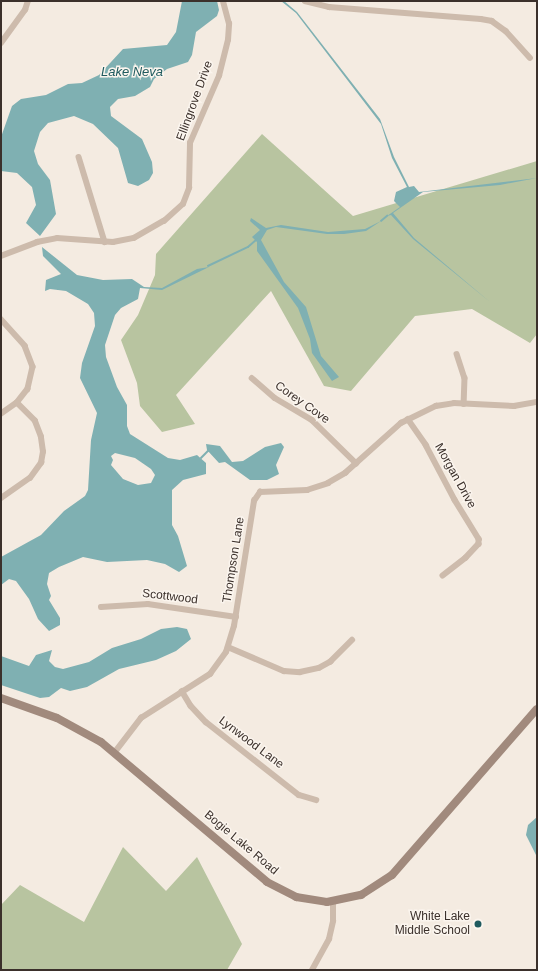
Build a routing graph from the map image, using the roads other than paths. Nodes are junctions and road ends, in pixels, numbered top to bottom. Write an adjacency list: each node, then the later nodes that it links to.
1 (28, 1): 4 (street)
2 (223, 1): 7 (street, Ellingrove Drive)
3 (305, 1): 5 (street)
4 (1, 43)
5 (530, 58)
6 (80, 157): 7 (street)
7 (105, 242): 8 (street, Ellingrove Drive)
8 (1, 256)
9 (1, 319): 13 (street)
10 (457, 354): 14 (street)
11 (252, 378): 17 (street, Corey Cove)
12 (537, 402): 14 (street, Thompson Lane)
13 (17, 403): 15 (street); 18 (street)
14 (464, 404): 16 (street, Thompson Lane)
15 (1, 414)
16 (408, 419): 17 (street, Thompson Lane); 19 (street, Morgan Drive)
17 (356, 463): 21 (street, Thompson Lane)
18 (1, 498)
19 (443, 576)
20 (101, 607): 21 (street, Scottwood)
21 (236, 617): 23 (street, Thompson Lane)
22 (352, 640): 23 (street)
23 (228, 647): 24 (street, Thompson Lane)
24 (182, 691): 27 (street, Thompson Lane); 28 (street, Lynwood Lane)
25 (1, 698): 27 (main road, Bogie Lake Road)
26 (537, 709): 29 (main road, Bogie Lake Road)
27 (115, 752): 29 (main road, Bogie Lake Road)
28 (316, 800)
29 (333, 902): 30 (street)
30 (315, 969)

